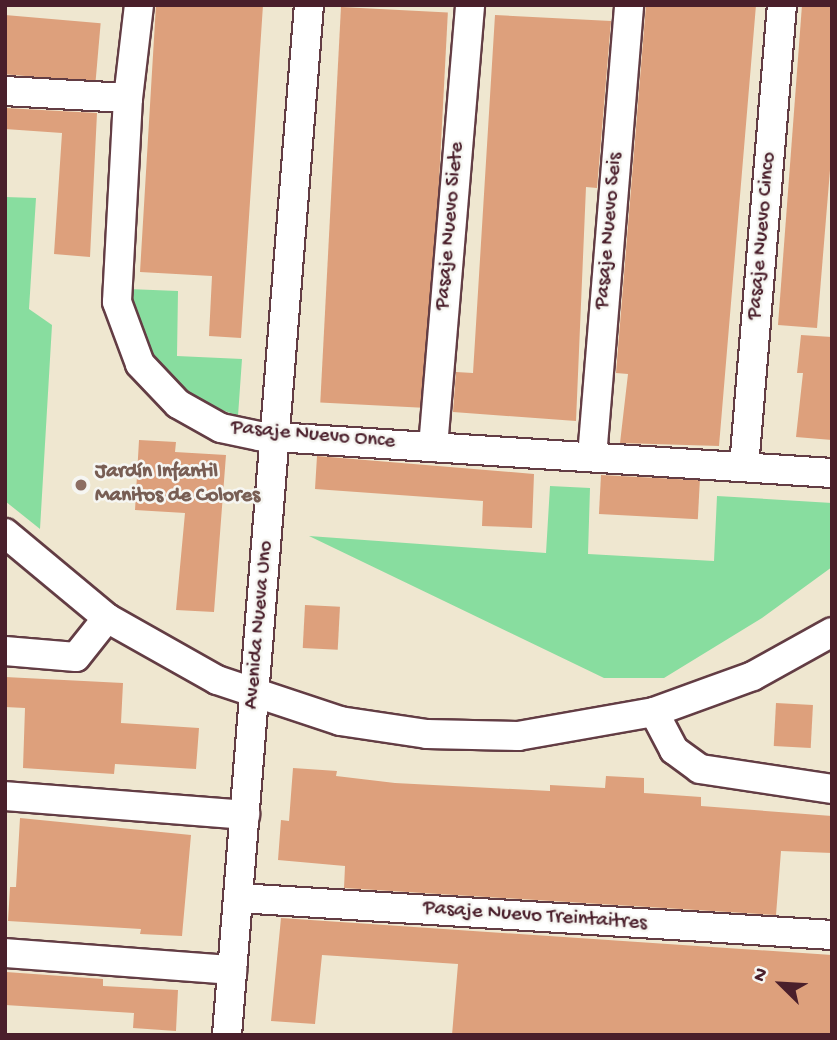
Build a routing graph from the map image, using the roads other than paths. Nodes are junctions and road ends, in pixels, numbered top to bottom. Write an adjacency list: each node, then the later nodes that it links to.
1 (139, 5): 7 (street, Pasaje Nuevo Once)
2 (309, 5): 8 (street, Avenida Nueva Uno)
3 (470, 5): 9 (street, Pasaje Nuevo Siete)
4 (629, 5): 10 (street, Pasaje Nuevo Seis)
5 (782, 5): 11 (street, Pasaje Nuevo Cinco)
6 (5, 90): 7 (street)
7 (128, 98): 8 (street, Pasaje Nuevo Once)
8 (275, 436): 9 (street, Pasaje Nuevo Once); 17 (street, Avenida Nueva Uno)
9 (433, 447): 10 (street, Pasaje Nuevo Once)
10 (592, 457): 11 (street, Pasaje Nuevo Once)
11 (744, 467): 12 (street, Pasaje Nuevo Once)
12 (832, 472)
13 (5, 533): 14 (street)
14 (107, 618): 16 (street); 17 (street)
15 (832, 632): 18 (street)
16 (5, 651)
17 (254, 696): 18 (street); 21 (street, Avenida Nueva Uno)
18 (654, 712): 19 (street)
19 (832, 789)
20 (5, 796): 21 (street)
21 (245, 816): 22 (street, Avenida Nueva Uno)
22 (238, 898): 23 (street, Pasaje Nuevo Treintaitres); 25 (street, Avenida Nueva Uno)
23 (832, 935)
24 (5, 953): 25 (street)
25 (233, 970): 26 (street, Avenida Nueva Uno)
26 (228, 1035)

